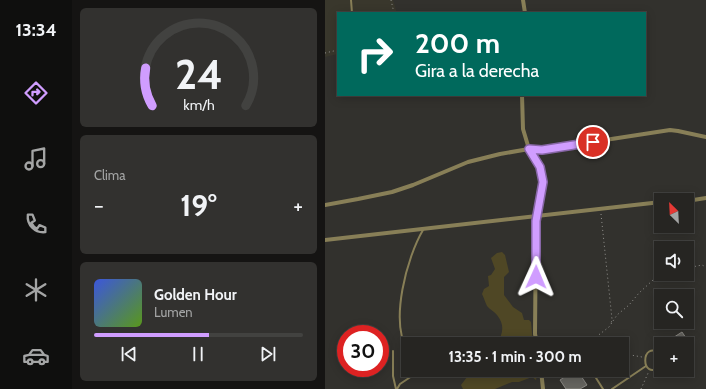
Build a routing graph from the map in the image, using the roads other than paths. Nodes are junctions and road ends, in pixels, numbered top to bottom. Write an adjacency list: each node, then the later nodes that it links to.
1 (351, 0): 3 (lane)
2 (523, 0): 4 (street)
3 (352, 12)
4 (525, 12)
5 (523, 96): 7 (street)
6 (706, 136): 7 (street)
7 (529, 149): 11 (street); 12 (street)
8 (706, 198): 9 (street)
9 (694, 200)
10 (654, 203): 12 (street)
11 (325, 205)
12 (537, 216): 13 (street); 16 (street)
13 (423, 230): 14 (street); 15 (lane)
14 (325, 240)
15 (403, 337)
16 (536, 337)
17 (393, 351): 24 (lane)
18 (654, 351): 19 (lane)
19 (646, 366): 20 (lane); 27 (lane)
20 (654, 370)
21 (410, 377): 24 (lane)
22 (542, 377): 25 (street)
23 (595, 377): 26 (lane)
24 (396, 389)
25 (543, 389)
26 (603, 389)
27 (612, 389)

